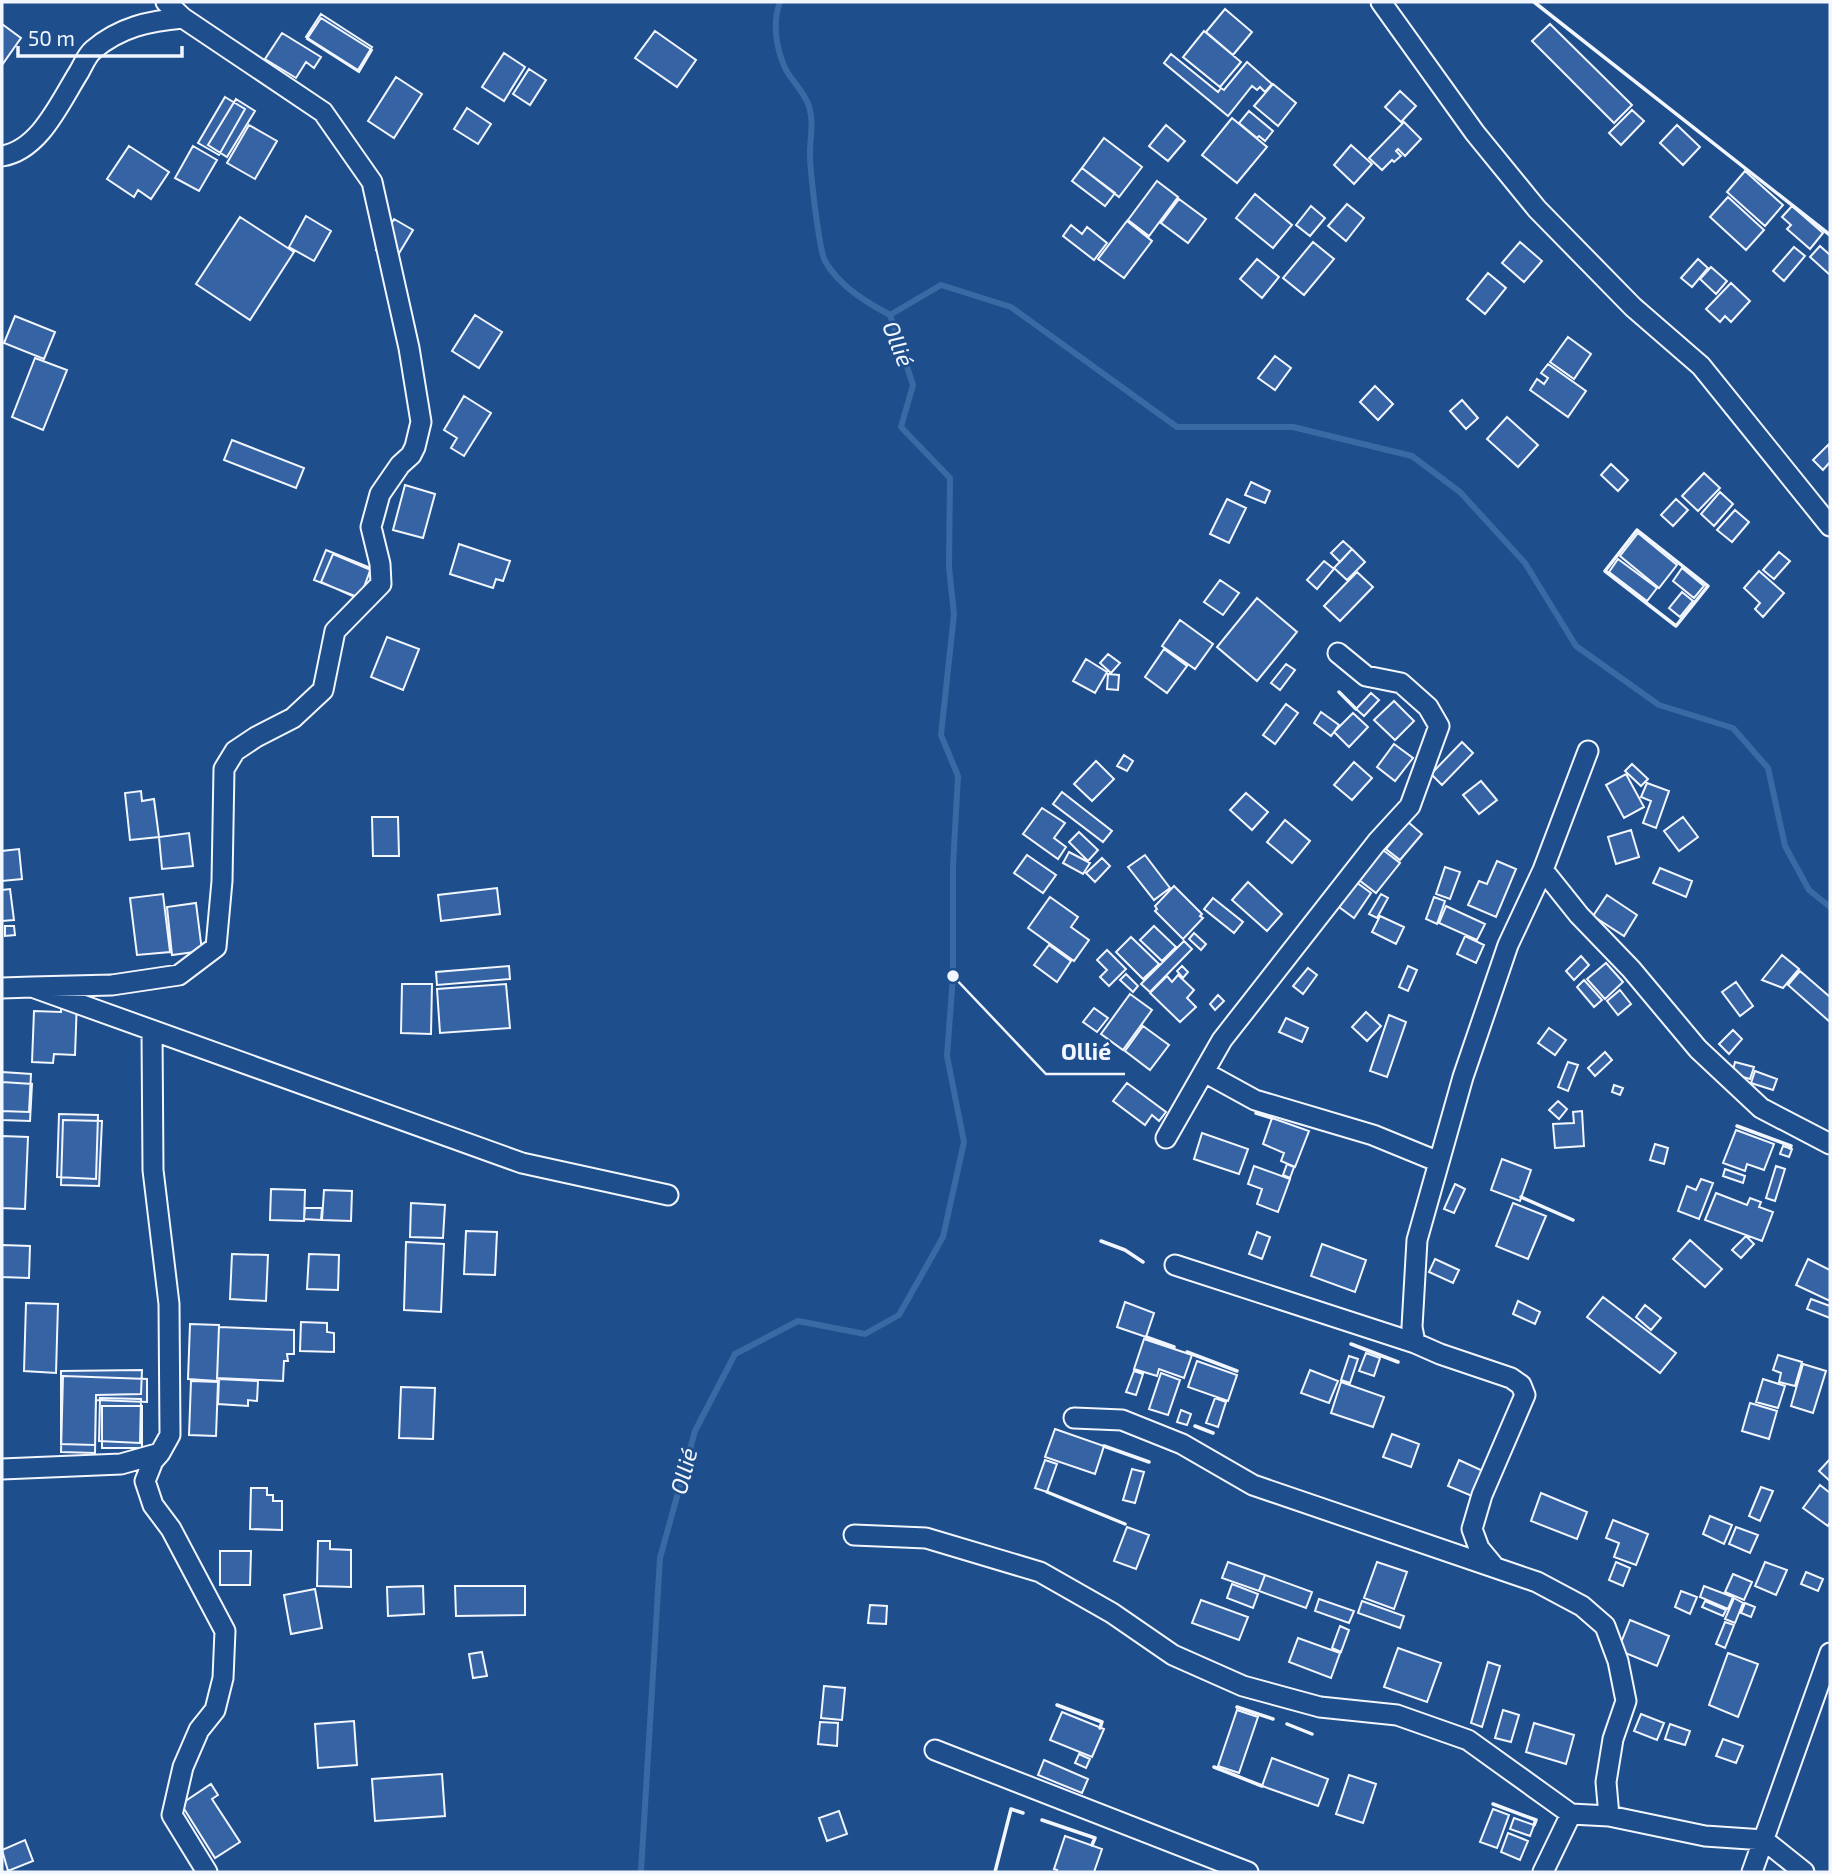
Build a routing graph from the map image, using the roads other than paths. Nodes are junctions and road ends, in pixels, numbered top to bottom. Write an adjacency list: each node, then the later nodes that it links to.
1 (166, 2): 3 (street)
2 (1381, 2): 5 (street)
3 (183, 18): 4 (street); 9 (street)
4 (2, 156)
5 (1830, 526)
6 (1338, 653): 12 (street)
7 (1588, 751): 8 (street)
8 (1543, 870): 14 (street); 15 (street)
9 (32, 987): 10 (street); 11 (street)
10 (2, 988)
11 (152, 1031): 16 (street); 20 (street)
12 (1204, 1072): 13 (street); 15 (street)
13 (1166, 1138)
14 (1830, 1144)
15 (1439, 1162): 18 (street)
16 (668, 1195)
17 (1175, 1265): 18 (street)
18 (1415, 1343): 23 (street)
19 (1074, 1418): 23 (street)
20 (160, 1453): 21 (street); 29 (street)
21 (2, 1469)
22 (854, 1535): 26 (street)
23 (1494, 1566): 27 (street)
24 (1830, 1653): 28 (street)
25 (935, 1750): 30 (street)
26 (1571, 1814): 27 (street); 31 (street)
27 (1609, 1816): 28 (street)
28 (1764, 1840): 32 (street); 33 (street)
29 (207, 1872)
30 (1248, 1872)
31 (1544, 1872)
32 (1752, 1872)
33 (1804, 1872)

